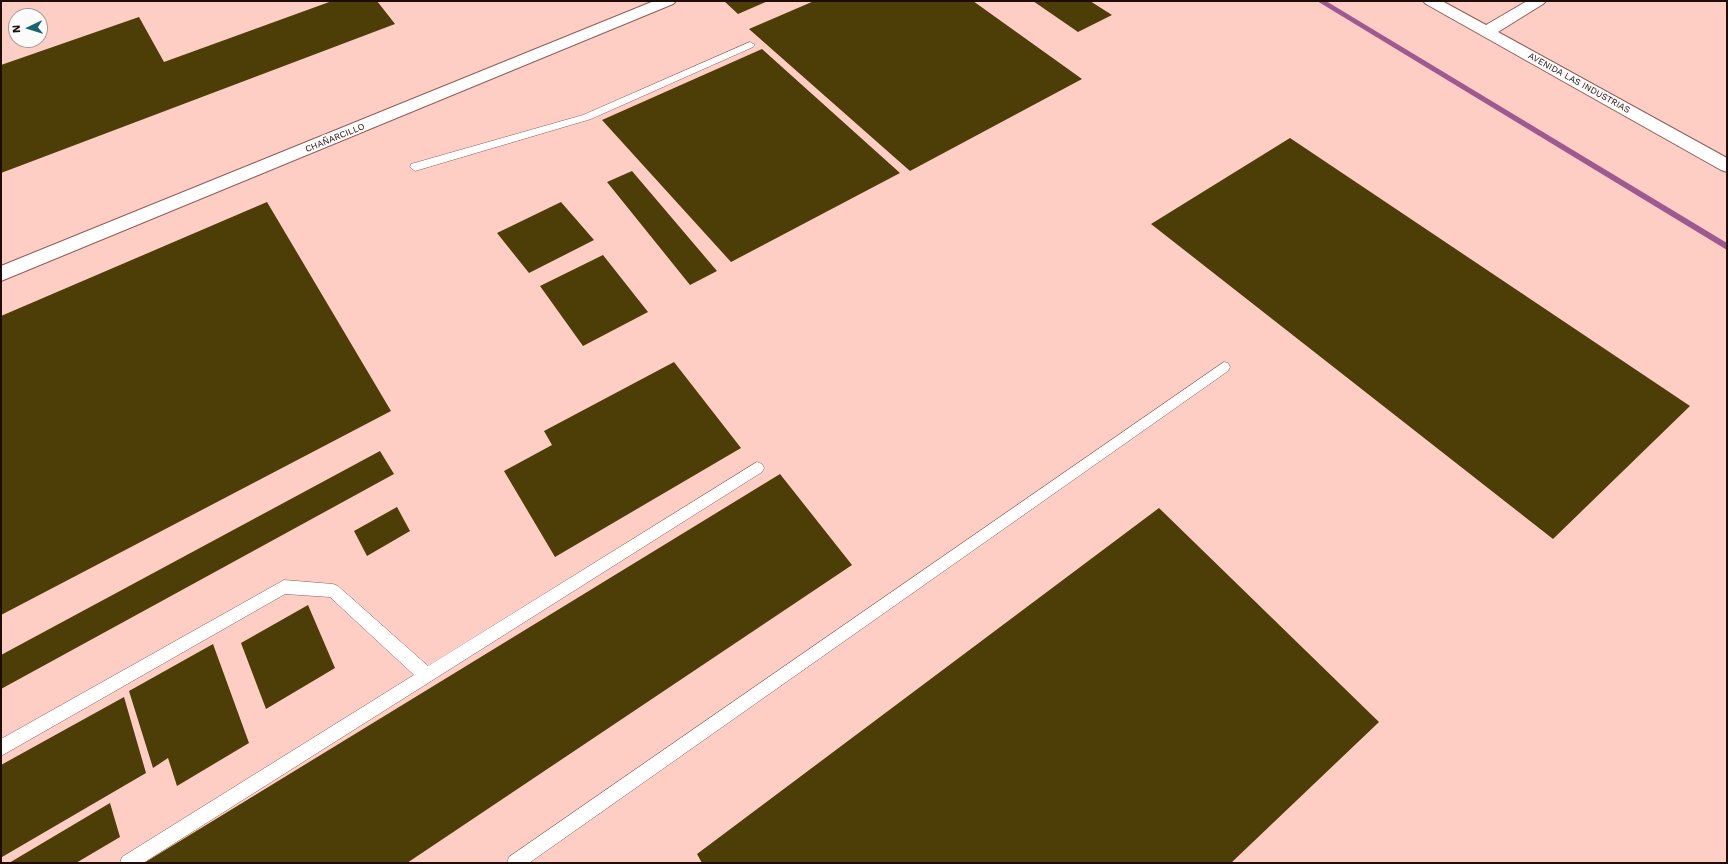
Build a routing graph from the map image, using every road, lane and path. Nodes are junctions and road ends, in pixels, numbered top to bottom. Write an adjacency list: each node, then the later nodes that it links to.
1 (668, 1): 8 (street, CHAÑARCILLO)
2 (1431, 1): 4 (street, AVENIDA LAS INDUSTRIAS)
3 (1538, 1): 4 (street)
4 (1486, 32): 6 (street, AVENIDA LAS INDUSTRIAS)
5 (750, 45): 7 (lane)
6 (1727, 166)
7 (415, 167)
8 (1, 274)
9 (1224, 367): 14 (lane)
10 (757, 468): 11 (lane)
11 (427, 676): 12 (lane); 13 (lane)
12 (1, 748)
13 (128, 863)
14 (515, 863)

